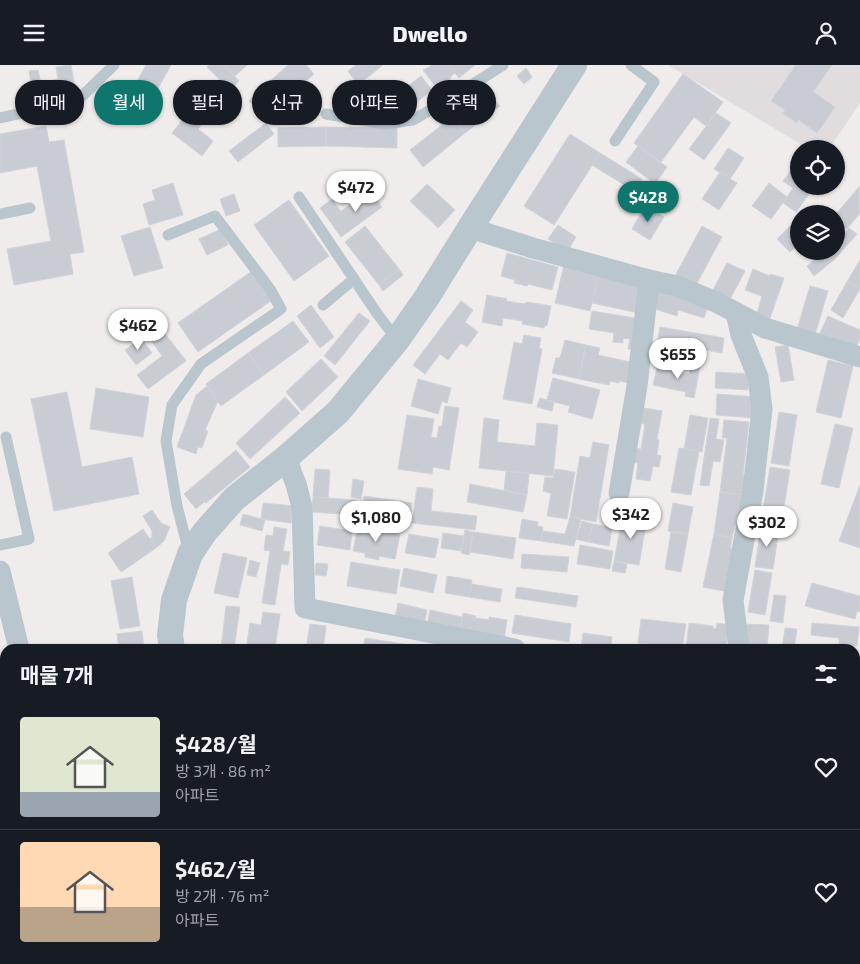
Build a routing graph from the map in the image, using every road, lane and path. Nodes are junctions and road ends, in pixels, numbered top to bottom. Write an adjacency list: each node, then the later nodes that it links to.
1 (114, 65): 6 (lane)
2 (503, 65): 5 (lane)
3 (574, 65): 11 (street)
4 (631, 65): 7 (lane)
5 (326, 114)
6 (0, 118)
7 (615, 141)
8 (299, 197): 13 (lane)
9 (30, 208): 10 (lane)
10 (0, 213)
11 (470, 228): 14 (street); 17 (street)
12 (168, 235): 23 (lane)
13 (354, 279): 15 (lane); 17 (lane)
14 (649, 280): 16 (street); 21 (street)
15 (323, 305)
16 (736, 313): 18 (street); 28 (street)
17 (397, 340): 20 (street)
18 (860, 357)
19 (6, 437): 22 (lane)
20 (286, 458): 23 (street); 27 (street)
21 (619, 493)
22 (0, 545)
23 (190, 553): 26 (street)
24 (0, 571): 25 (street)
25 (12, 644)
26 (171, 644)
27 (476, 644)
28 (738, 644)

